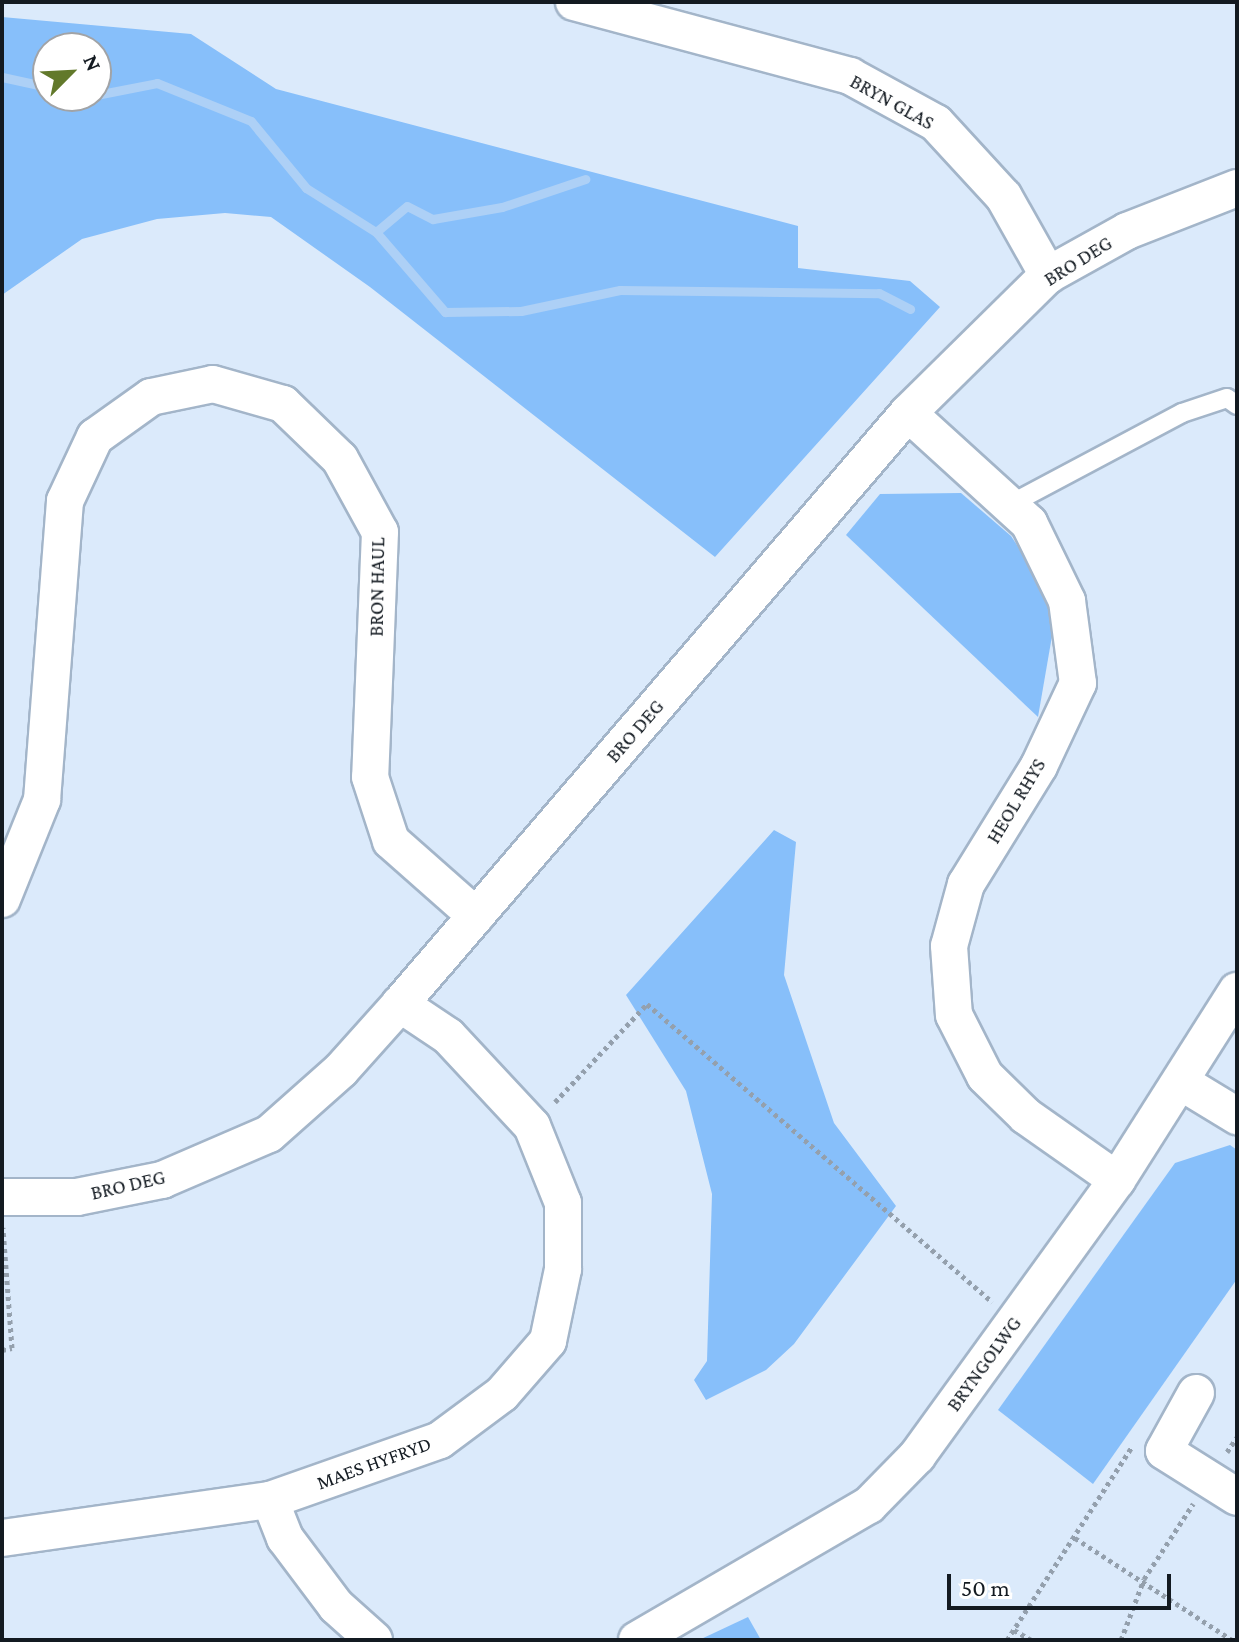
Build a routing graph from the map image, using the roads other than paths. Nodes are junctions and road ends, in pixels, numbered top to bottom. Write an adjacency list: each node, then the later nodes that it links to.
1 (574, 2): 3 (street, BRYN GLAS)
2 (1237, 188): 3 (street, BRO DEG)
3 (1048, 275): 5 (street, BRO DEG)
4 (1237, 405): 6 (lane)
5 (908, 413): 6 (street, HEOL RHYS); 8 (street, BRO DEG)
6 (1009, 505): 13 (street, HEOL RHYS)
7 (2, 899): 8 (street, BRON HAUL)
8 (476, 916): 10 (street, BRO DEG)
9 (1237, 991): 11 (street, BRYNGOLWG)
10 (400, 1004): 14 (street, BRO DEG); 17 (street, MAES HYFRYD)
11 (1181, 1082): 12 (street); 13 (street, BRYNGOLWG)
12 (1237, 1116)
13 (1117, 1180): 20 (street, BRYNGOLWG)
14 (2, 1197)
15 (1196, 1393): 16 (street)
16 (1223, 1489)
17 (270, 1500): 18 (street, MAES HYFRYD); 19 (street)
18 (2, 1538)
19 (374, 1640)
20 (637, 1640)

